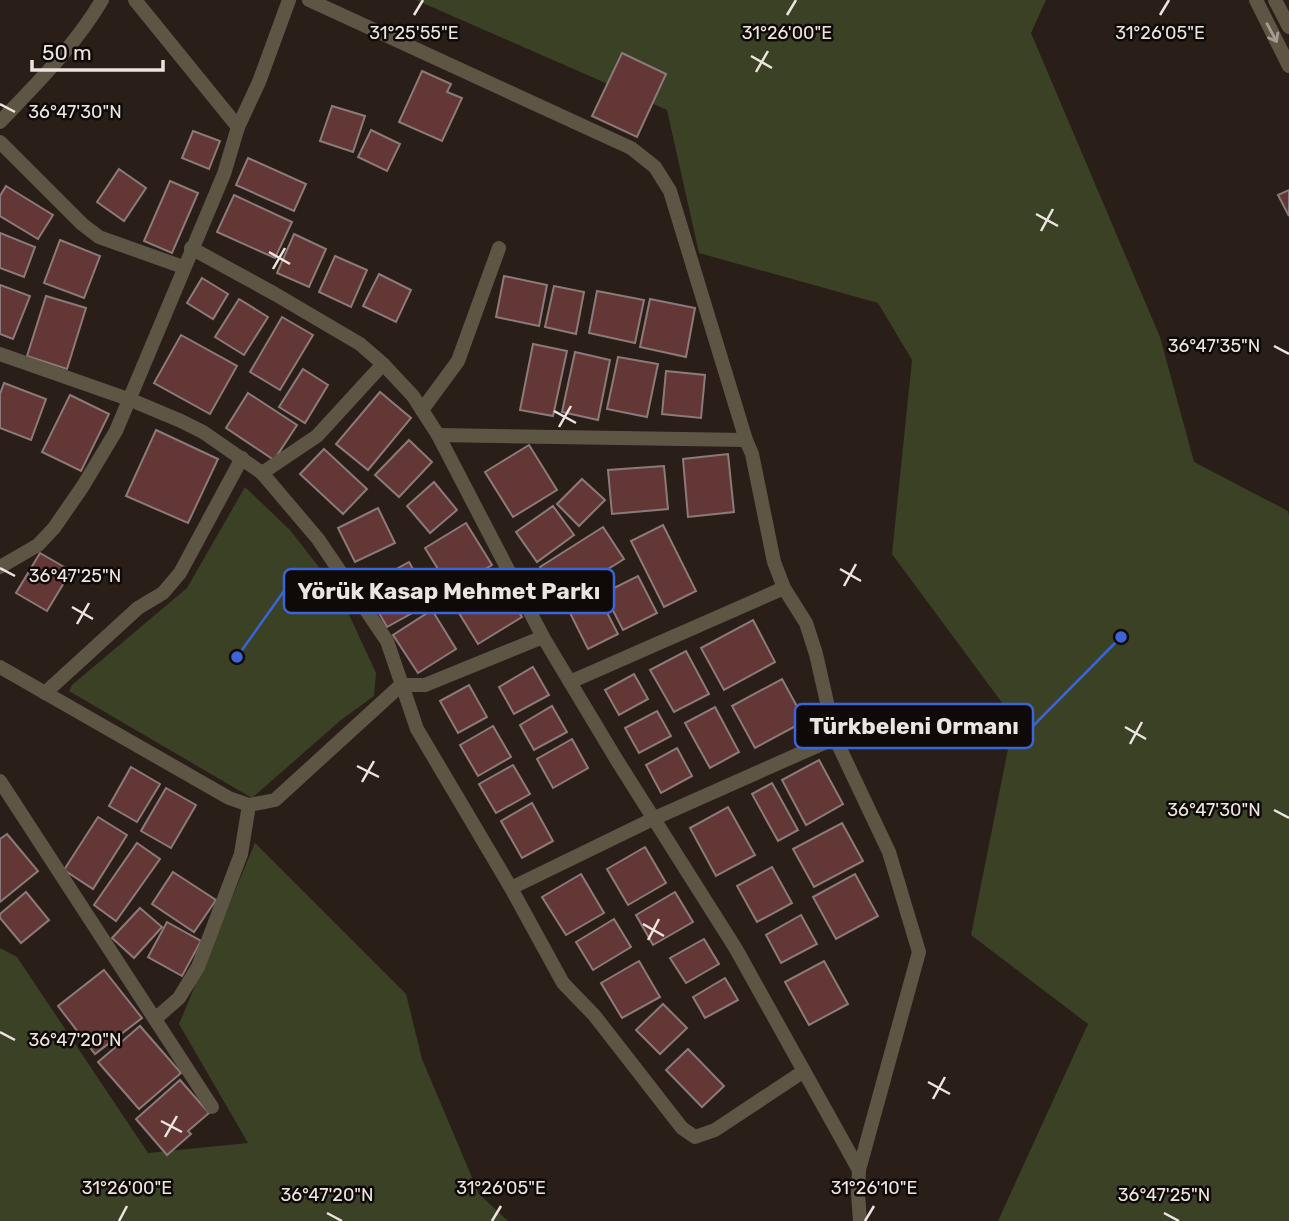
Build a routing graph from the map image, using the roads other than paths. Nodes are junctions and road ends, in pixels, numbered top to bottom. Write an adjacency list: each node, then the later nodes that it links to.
1 (102, 0): 9 (street)
2 (135, 0): 10 (street)
3 (289, 0): 10 (street)
4 (309, 0): 20 (street)
5 (1256, 0): 8 (street, one-way to 8)
6 (1275, 0): 7 (street)
7 (1289, 27)
8 (1289, 66)
9 (0, 122)
10 (238, 127): 12 (street)
11 (0, 142): 14 (street)
12 (191, 248): 14 (street); 16 (street)
13 (499, 248): 18 (street)
14 (183, 267): 17 (street)
15 (0, 354): 17 (street)
16 (383, 364): 18 (street); 22 (street)
17 (131, 400): 21 (street); 23 (street)
18 (422, 410): 19 (street)
19 (438, 435): 20 (street); 25 (street)
20 (746, 440): 24 (street)
21 (242, 458): 22 (street); 29 (street)
22 (262, 473): 28 (street)
23 (0, 567)
24 (784, 588): 27 (street); 30 (street)
25 (543, 637): 27 (street); 28 (street)
26 (0, 667): 29 (street)
27 (570, 682): 33 (street)
28 (401, 685): 32 (street); 34 (street)
29 (45, 693): 32 (street)
30 (835, 738): 33 (street); 38 (street)
31 (0, 781): 35 (street)
32 (250, 805): 35 (street)
33 (655, 818): 34 (street); 36 (street)
34 (511, 888): 36 (street)
35 (155, 1019): 37 (street)
36 (804, 1071): 38 (street)
37 (212, 1107)
38 (859, 1170): 39 (street)
39 (860, 1221)

